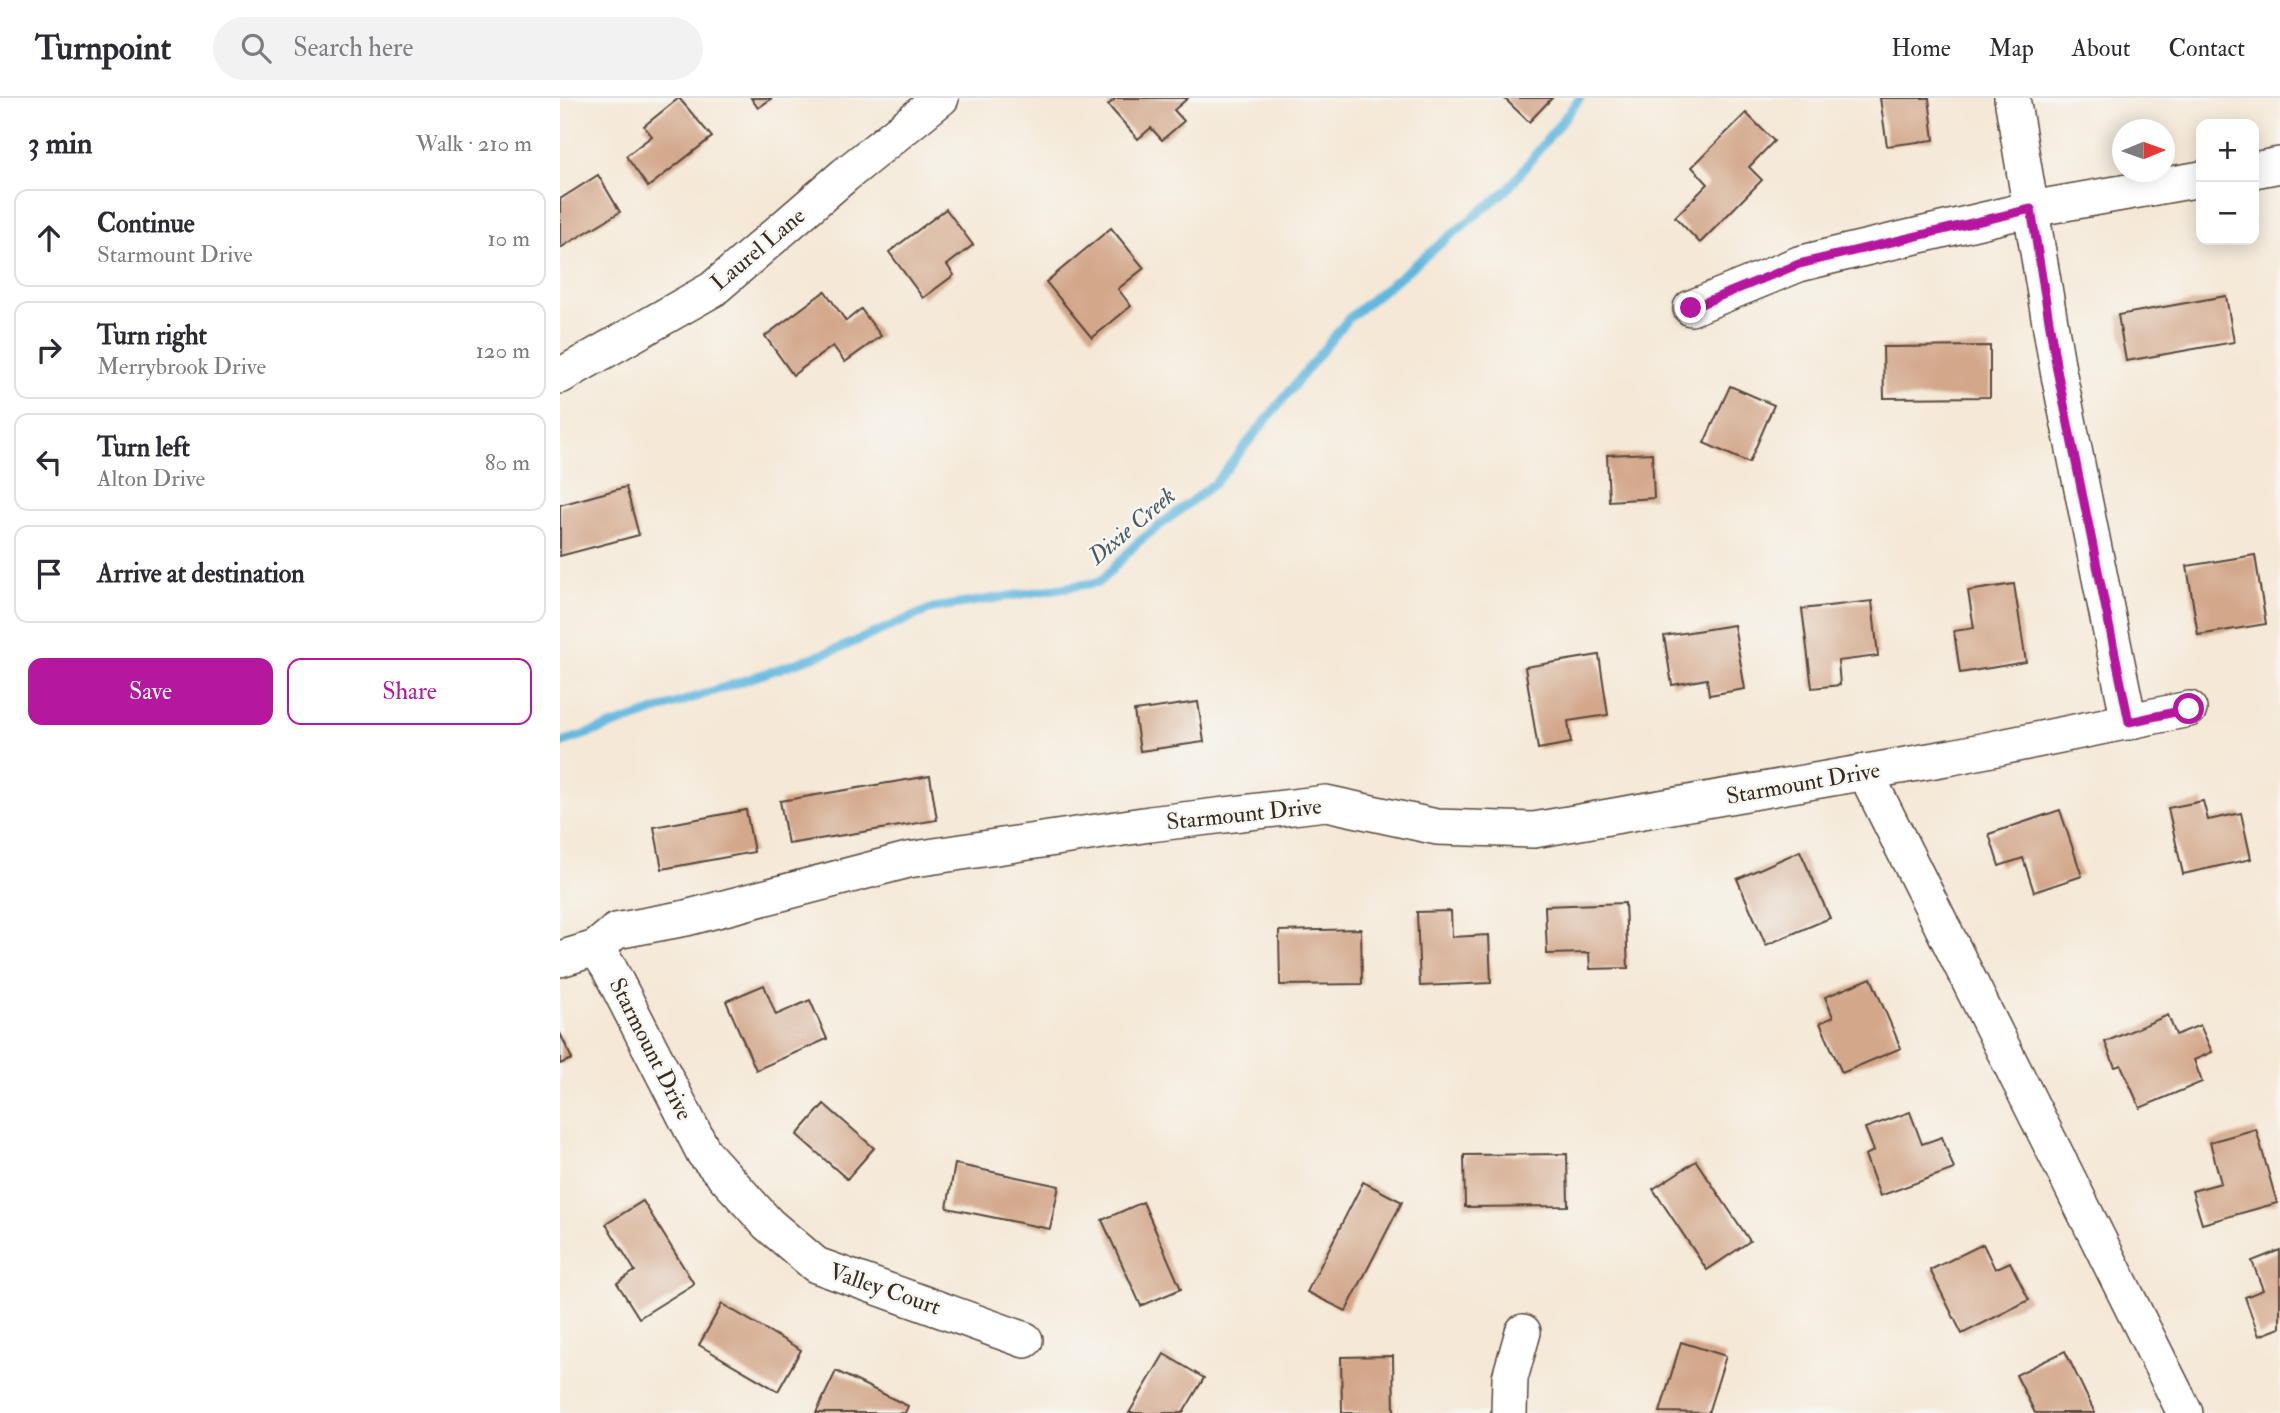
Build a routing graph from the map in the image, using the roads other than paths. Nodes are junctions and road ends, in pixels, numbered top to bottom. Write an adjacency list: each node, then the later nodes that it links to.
1 (941, 98): 8 (street, Laurel Lane)
2 (2011, 98): 6 (street)
3 (2280, 165): 4 (street)
4 (2259, 169)
5 (2196, 179): 6 (street)
6 (2031, 209): 7 (street); 10 (street)
7 (1691, 308)
8 (560, 376)
9 (2189, 709): 10 (street, Starmount Drive)
10 (2129, 722): 11 (street, Starmount Drive)
11 (1865, 772): 12 (street, Starmount Drive); 18 (street)
12 (596, 948): 13 (street, Starmount Drive); 14 (street, Starmount Drive)
13 (560, 959)
14 (704, 1153): 16 (street, Valley Court)
15 (1523, 1332): 17 (street)
16 (1025, 1340)
17 (1509, 1413)
18 (2185, 1413)

